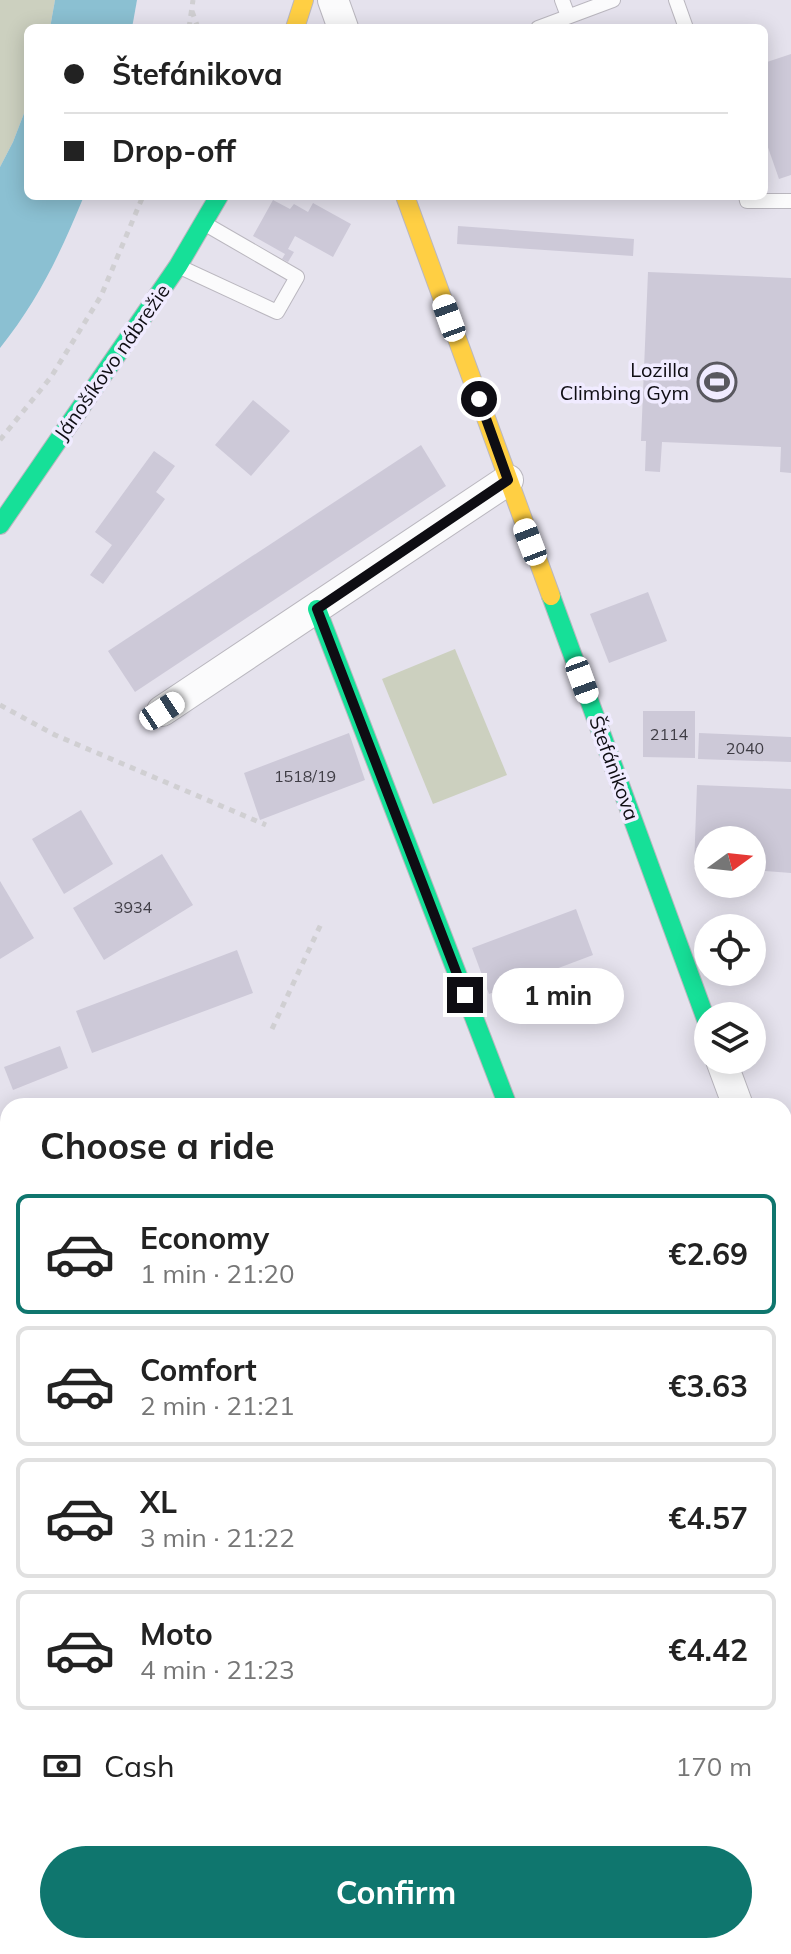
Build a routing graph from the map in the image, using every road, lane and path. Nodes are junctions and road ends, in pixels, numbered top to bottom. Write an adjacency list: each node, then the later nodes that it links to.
1 (193, 0): 7 (path)
2 (304, 0): 11 (street)
3 (333, 0): 12 (street)
4 (562, 0): 8 (lane)
5 (613, 0): 8 (lane)
6 (676, 0): 14 (lane)
7 (192, 10): 9 (path); 10 (path)
8 (568, 16): 13 (lane)
9 (190, 24)
10 (197, 24)
11 (296, 24)
12 (342, 24)
13 (548, 24)
14 (685, 24)
15 (141, 200): 22 (path)
16 (217, 200): 20 (street, Jánošíkovo nábrežie)
17 (406, 200): 23 (street, Štefánikova)
18 (747, 200): 19 (lane)
19 (791, 201)
20 (203, 223): 21 (street, Jánošíkovo nábrežie); 21 (lane)
21 (178, 266): 24 (street, Jánošíkovo nábrežie)
22 (0, 440)
23 (508, 480): 25 (street); 30 (street, Štefánikova)
24 (0, 525)
25 (317, 609): 27 (street); 33 (street)
26 (0, 705): 28 (path)
27 (162, 711)
28 (266, 825)
29 (321, 924): 31 (path)
30 (700, 1002)
31 (272, 1029)
32 (726, 1074): 34 (street)
33 (501, 1098)
34 (735, 1098)

